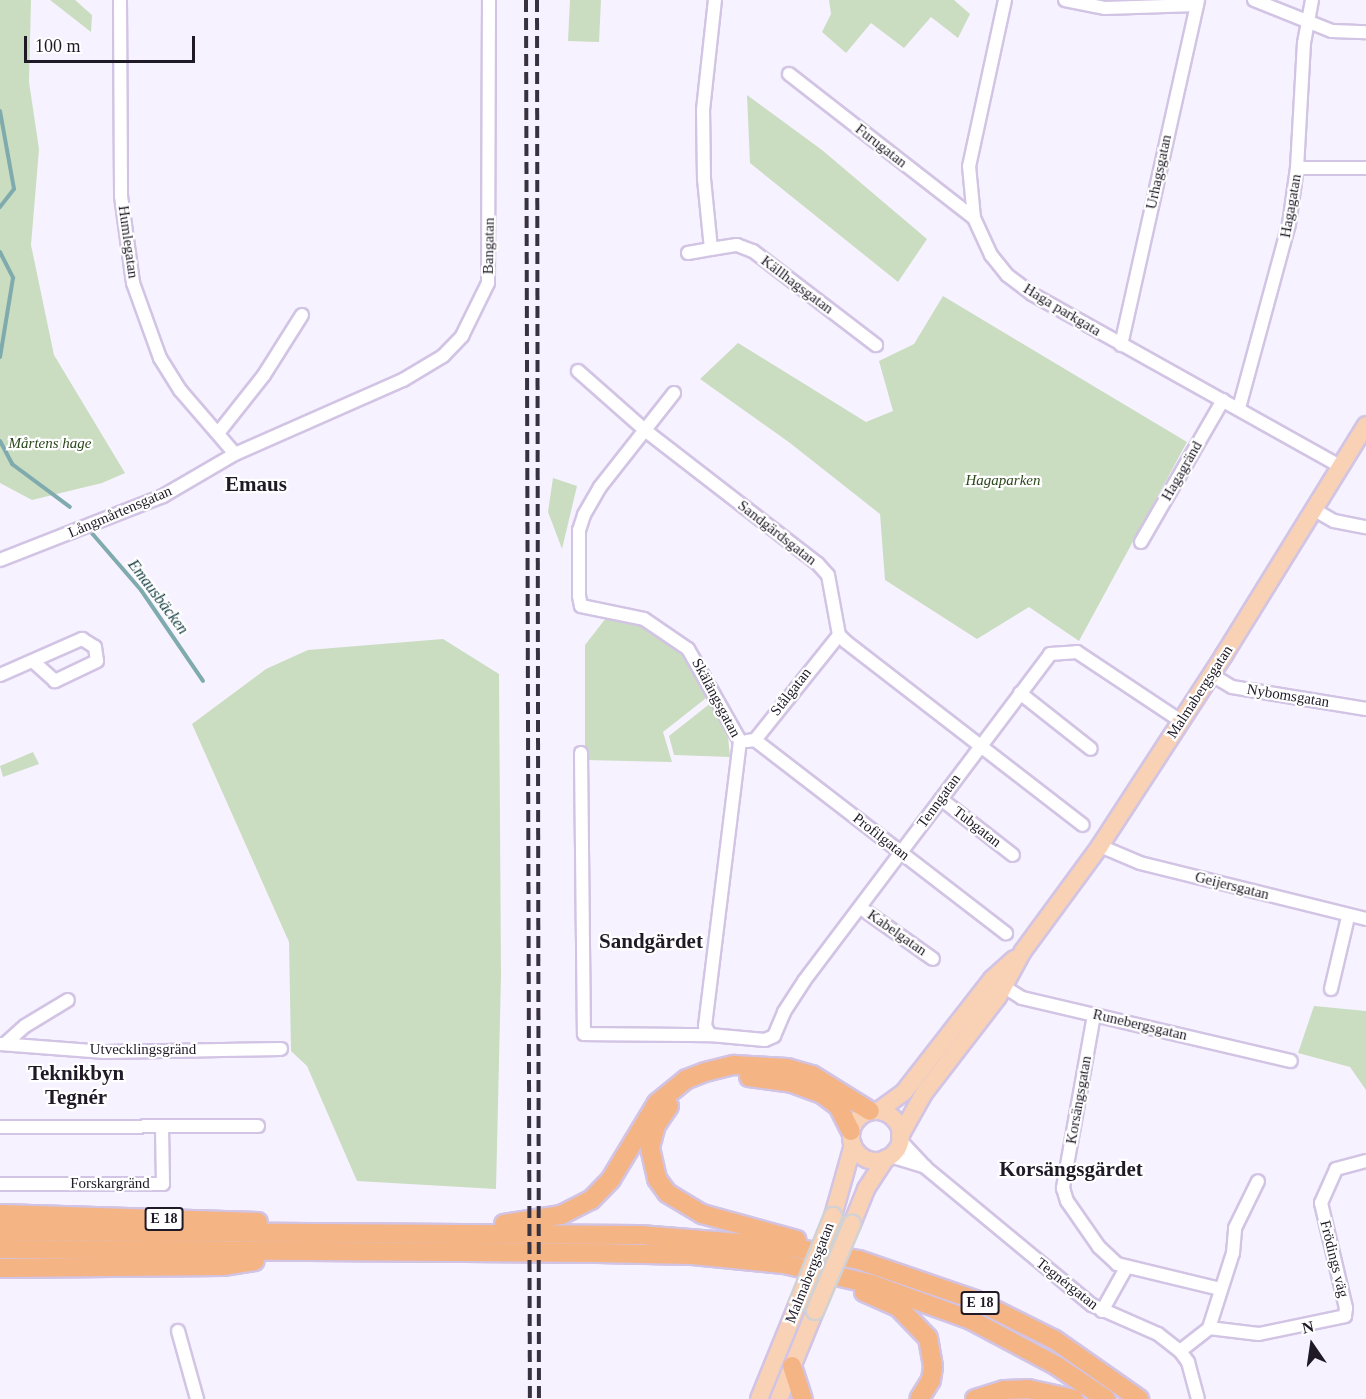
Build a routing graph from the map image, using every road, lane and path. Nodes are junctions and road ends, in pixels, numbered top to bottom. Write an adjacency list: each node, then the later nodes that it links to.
1 (120, 0): 26 (street, Humlegatan)
2 (489, 0): 27 (street, Bangatan)
3 (715, 0): 15 (street)
4 (1005, 0): 14 (street, Haga parkgata)
5 (1065, 0): 8 (street)
6 (1254, 0): 9 (street)
7 (1312, 0): 9 (street, Hagagatan)
8 (1197, 2): 19 (street, Urhagsgatan)
9 (1307, 20): 10 (street); 12 (street, Hagagatan)
10 (1366, 32)
11 (789, 74): 14 (street, Furugatan)
12 (1297, 168): 13 (street); 23 (street, Hagagatan)
13 (1366, 168)
14 (974, 218): 19 (street, Haga parkgata)
15 (711, 249): 16 (street); 18 (street, Källhagsgatan)
16 (688, 253)
17 (302, 315): 26 (street)
18 (876, 345)
19 (1121, 345): 22 (street, Haga parkgata)
20 (578, 371): 25 (street, Sandgärdsgatan)
21 (674, 393): 25 (street, Skälängsgatan)
22 (1223, 400): 23 (street, Haga parkgata); 31 (street, Hagagränd)
23 (1239, 408): 28 (street, Haga parkgata)
24 (1366, 425): 28 (main road, Malmabergsgatan)
25 (646, 431): 33 (street, Sandgärdsgatan); 41 (street, Skälängsgatan)
26 (219, 432): 27 (street, Humlegatan)
27 (235, 454): 32 (street, Långmårtensgatan)
28 (1340, 466): 29 (main road, Malmabergsgatan)
29 (1313, 509): 30 (street); 36 (main road, Malmabergsgatan)
30 (1366, 527)
31 (1141, 542)
32 (0, 560)
33 (839, 635): 40 (street, Stålgatan); 42 (street)
34 (33, 661): 34 (street); 35 (street)
35 (0, 675)
36 (1212, 675): 38 (street, Nybomsgatan); 39 (main road, Malmabergsgatan)
37 (1020, 693): 39 (street, Tenngatan); 42 (street, Tenngatan); 43 (street)
38 (1366, 709)
39 (1181, 721): 47 (main road, Malmabergsgatan)
40 (755, 740): 41 (street); 48 (street, Profilgatan)
41 (740, 741): 59 (street, Skälängsgatan)
42 (979, 746): 45 (street, Tenngatan); 46 (street)
43 (1091, 749)
44 (581, 753): 59 (street)
45 (941, 799): 48 (street, Tenngatan); 49 (street, Tubgatan)
46 (1083, 825)
47 (1100, 846): 51 (street, Geijersgatan); 55 (main road, Malmabergsgatan)
48 (901, 853): 50 (street, Tenngatan); 53 (street, Profilgatan)
49 (1013, 855)
50 (861, 908): 54 (street, Kabelgatan); 59 (street, Tenngatan)
51 (1348, 917): 52 (street, Geijersgatan); 56 (street)
52 (1366, 919)
53 (1006, 933)
54 (933, 959)
55 (998, 983): 58 (street, Runebergsgatan); 63 (main road, Malmabergsgatan); 68 (main road, Malmabergsgatan)
56 (1331, 989)
57 (68, 1000): 60 (street, Utvecklingsgränd)
58 (1094, 1015): 62 (street, Runebergsgatan); 82 (street, Korsängsgatan)
59 (710, 1035)
60 (3, 1044): 61 (street, Utvecklingsgränd)
61 (281, 1049)
62 (1291, 1061)
63 (874, 1111): 67 (main road); 68 (main road); 77 (highway, E 18)
64 (162, 1126): 65 (street); 66 (street); 73 (street, Forskargränd)
65 (258, 1126)
66 (0, 1127)
67 (852, 1138): 69 (main road); 79 (highway, E 18); 91 (main road, Malmabergsgatan, bridge)
68 (900, 1138): 69 (main road); 71 (street, Tegnérgatan)
69 (888, 1157): 71 (street, Tegnérgatan); 89 (main road, Malmabergsgatan, bridge)
70 (1366, 1161): 86 (street, Frödings väg)
71 (925, 1167): 85 (street, Tegnérgatan)
72 (1258, 1181): 84 (street)
73 (0, 1184)
74 (0, 1214): 76 (highway, E 18)
75 (0, 1231): 76 (highway, E 18)
76 (327, 1233): 77 (highway, E 18)
77 (477, 1234): 79 (highway, E 18)
78 (0, 1249): 80 (highway, E 18)
79 (802, 1250): 98 (highway, E 18)
80 (313, 1252): 81 (highway, E 18); 83 (highway, E 18)
81 (0, 1268)
82 (1126, 1269): 84 (street, Korsängsgatan); 85 (street)
83 (853, 1279): 94 (highway, E 18); 97 (highway, E 18)
84 (1220, 1289): 86 (street)
85 (1102, 1311): 88 (street, Tegnérgatan)
86 (1209, 1328): 88 (street)
87 (178, 1331): 90 (street)
88 (1180, 1351): 99 (street, Tegnérgatan)
89 (792, 1366): 92 (main road, Malmabergsgatan); 93 (highway)
90 (197, 1399)
91 (759, 1399)
92 (779, 1399)
93 (803, 1399)
94 (919, 1399)
95 (975, 1399): 96 (highway)
96 (1074, 1399)
97 (1106, 1399)
98 (1139, 1399)
99 (1198, 1399)

